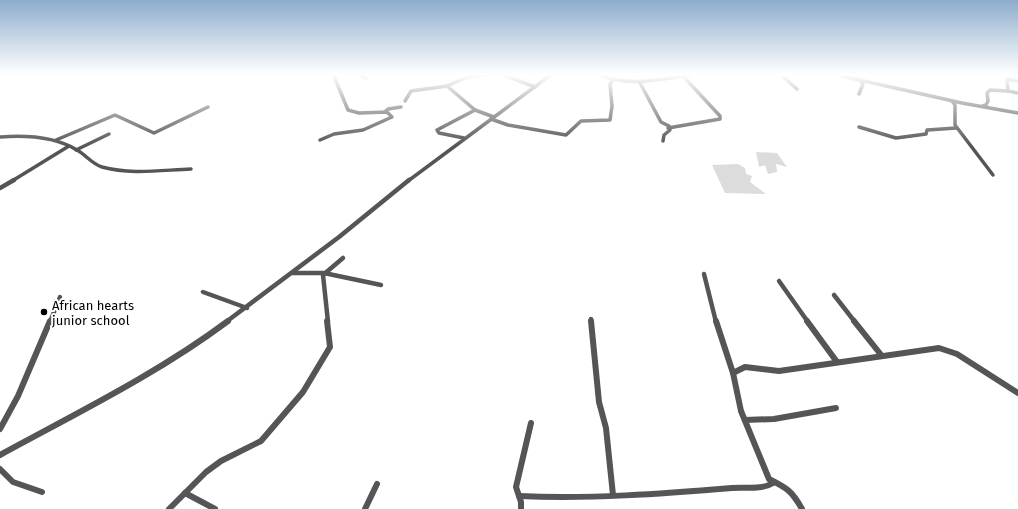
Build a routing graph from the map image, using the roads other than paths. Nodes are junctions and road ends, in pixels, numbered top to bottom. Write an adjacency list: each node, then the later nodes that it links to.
1 (343, 98): 16 (street)
2 (407, 98): 10 (street)
3 (461, 98): 15 (street)
4 (520, 98): 18 (street)
5 (611, 98): 18 (street)
6 (647, 98): 20 (street)
7 (702, 98): 20 (street)
8 (938, 98): 11 (street)
9 (988, 98): 12 (street)
10 (405, 101)
11 (952, 101): 12 (street); 21 (street)
12 (979, 106): 17 (street)
13 (208, 107): 25 (street)
14 (401, 107): 16 (street)
15 (475, 110): 18 (street); 24 (street)
16 (386, 112): 26 (street)
17 (1018, 113)
18 (492, 118): 24 (street)
19 (860, 127): 21 (street)
20 (668, 128): 27 (street)
21 (956, 128): 31 (street)
22 (109, 134): 29 (street)
23 (0, 137): 25 (street)
24 (464, 138): 34 (street)
25 (56, 140): 28 (street)
26 (320, 140)
27 (663, 141)
28 (70, 146): 29 (street); 32 (street)
29 (76, 150): 30 (street)
30 (191, 169)
31 (993, 175)
32 (0, 188)
33 (343, 258): 35 (street)
34 (292, 273): 35 (street); 42 (street)
35 (324, 273): 38 (street); 57 (street)
36 (704, 274): 46 (street)
37 (779, 281): 45 (street)
38 (381, 285)
39 (203, 292): 42 (street)
40 (834, 295): 44 (street)
41 (60, 297): 51 (street)
42 (246, 308): 52 (street)
43 (591, 319): 58 (street)
44 (882, 356): 45 (street); 47 (street)
45 (837, 362): 46 (street)
46 (733, 373): 49 (street)
47 (1018, 393)
48 (836, 408): 49 (street)
49 (745, 420): 54 (street)
50 (531, 424): 59 (street)
51 (0, 429)
52 (0, 455)
53 (0, 469): 56 (street)
54 (773, 483): 58 (street); 64 (street)
55 (378, 484): 62 (street)
56 (42, 492)
57 (185, 493): 60 (street); 61 (street)
58 (613, 495): 59 (street)
59 (519, 496): 63 (street)
60 (169, 509)
61 (215, 509)
62 (365, 509)
63 (522, 509)
64 (802, 509)

